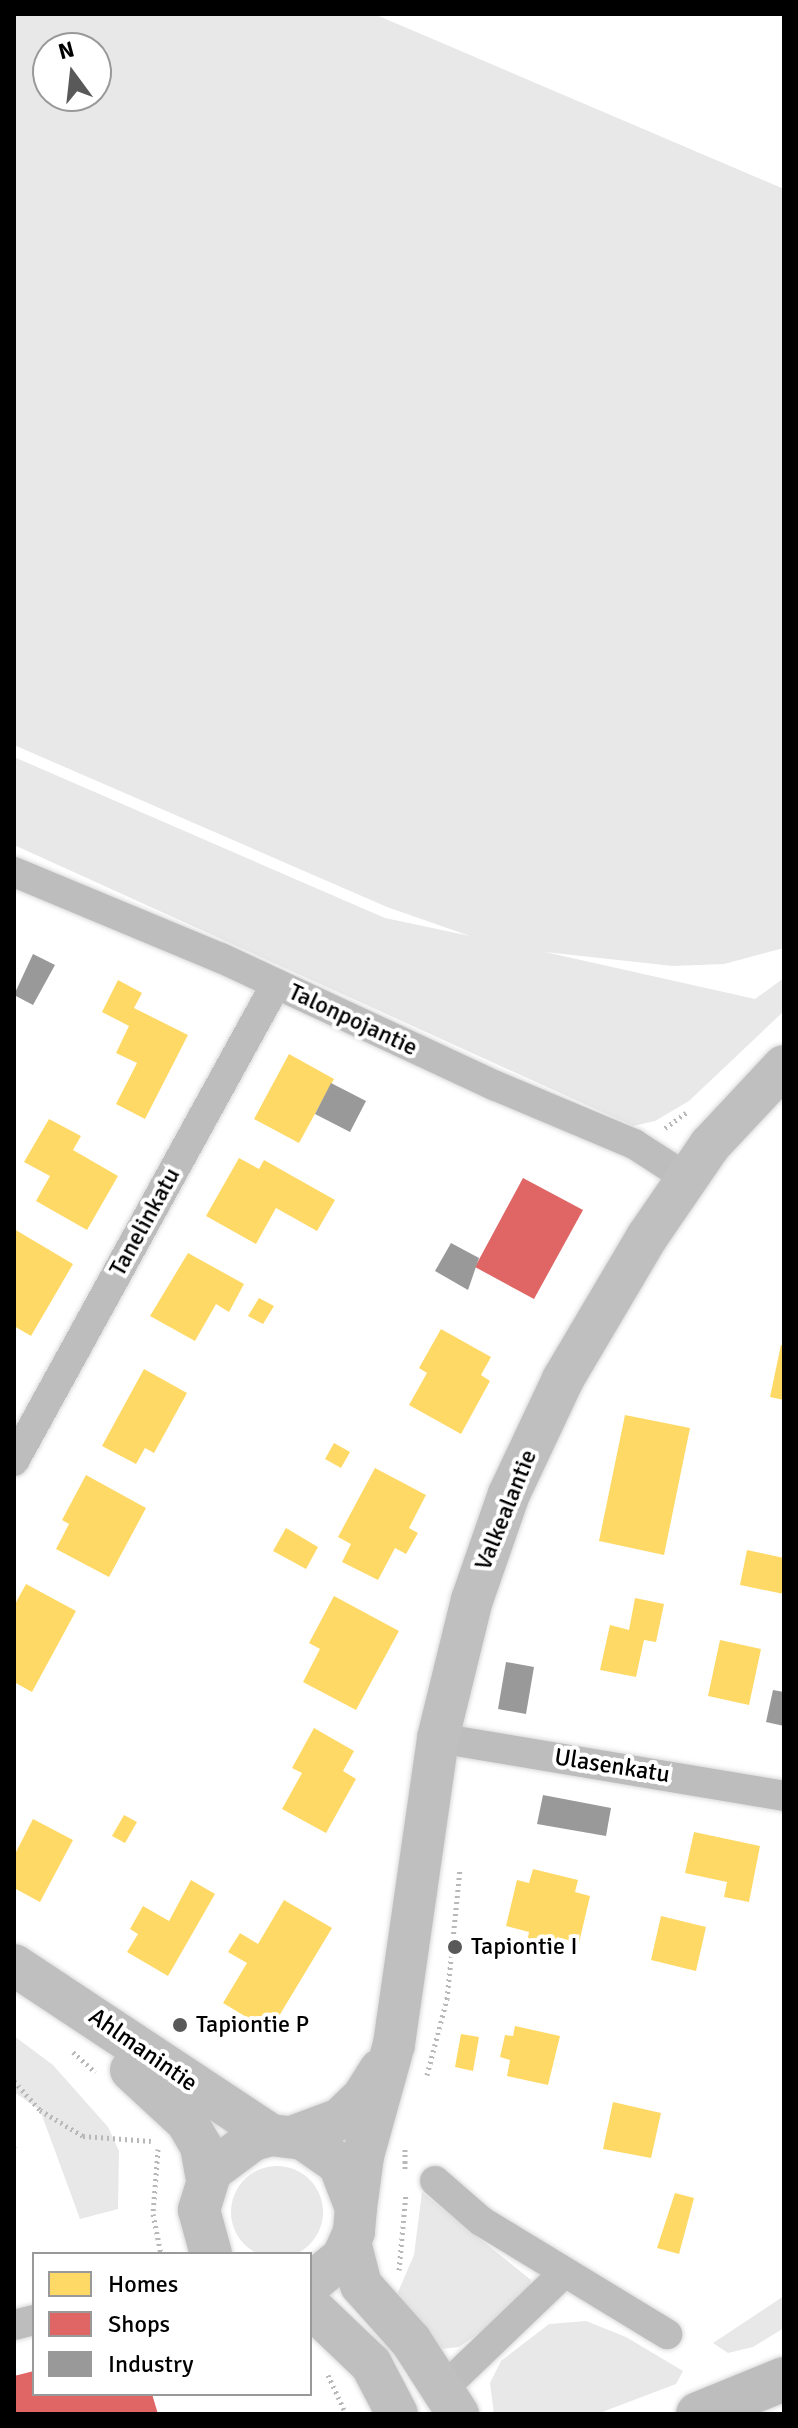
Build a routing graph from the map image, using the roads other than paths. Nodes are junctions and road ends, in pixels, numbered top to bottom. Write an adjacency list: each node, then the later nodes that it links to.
1 (14, 872): 2 (street, Talonpojantie)
2 (276, 984): 4 (street, Talonpojantie); 5 (street, Tanelinkatu)
3 (784, 1066): 4 (street, Valkealantie)
4 (687, 1178): 6 (street, Valkealantie)
5 (14, 1461)
6 (438, 1738): 7 (street, Ulasenkatu); 9 (street, Valkealantie)
7 (784, 1796)
8 (14, 1968): 10 (street, Ahlmanintie); 11 (street, Ahlmanintie)
9 (397, 2023): 10 (street, Valkealantie); 13 (street, Valkealantie)
10 (282, 2136): 11 (street, Valkealantie); 13 (street, Ahlmanintie)
11 (207, 2180): 14 (street)
12 (435, 2181): 15 (street)
13 (353, 2225): 16 (street); 20 (street)
14 (206, 2252)
15 (564, 2273): 18 (street); 20 (street)
16 (312, 2283)
17 (312, 2308): 21 (street)
18 (667, 2334)
19 (784, 2379): 22 (highway)
20 (452, 2400)
21 (397, 2414)
22 (698, 2414)

